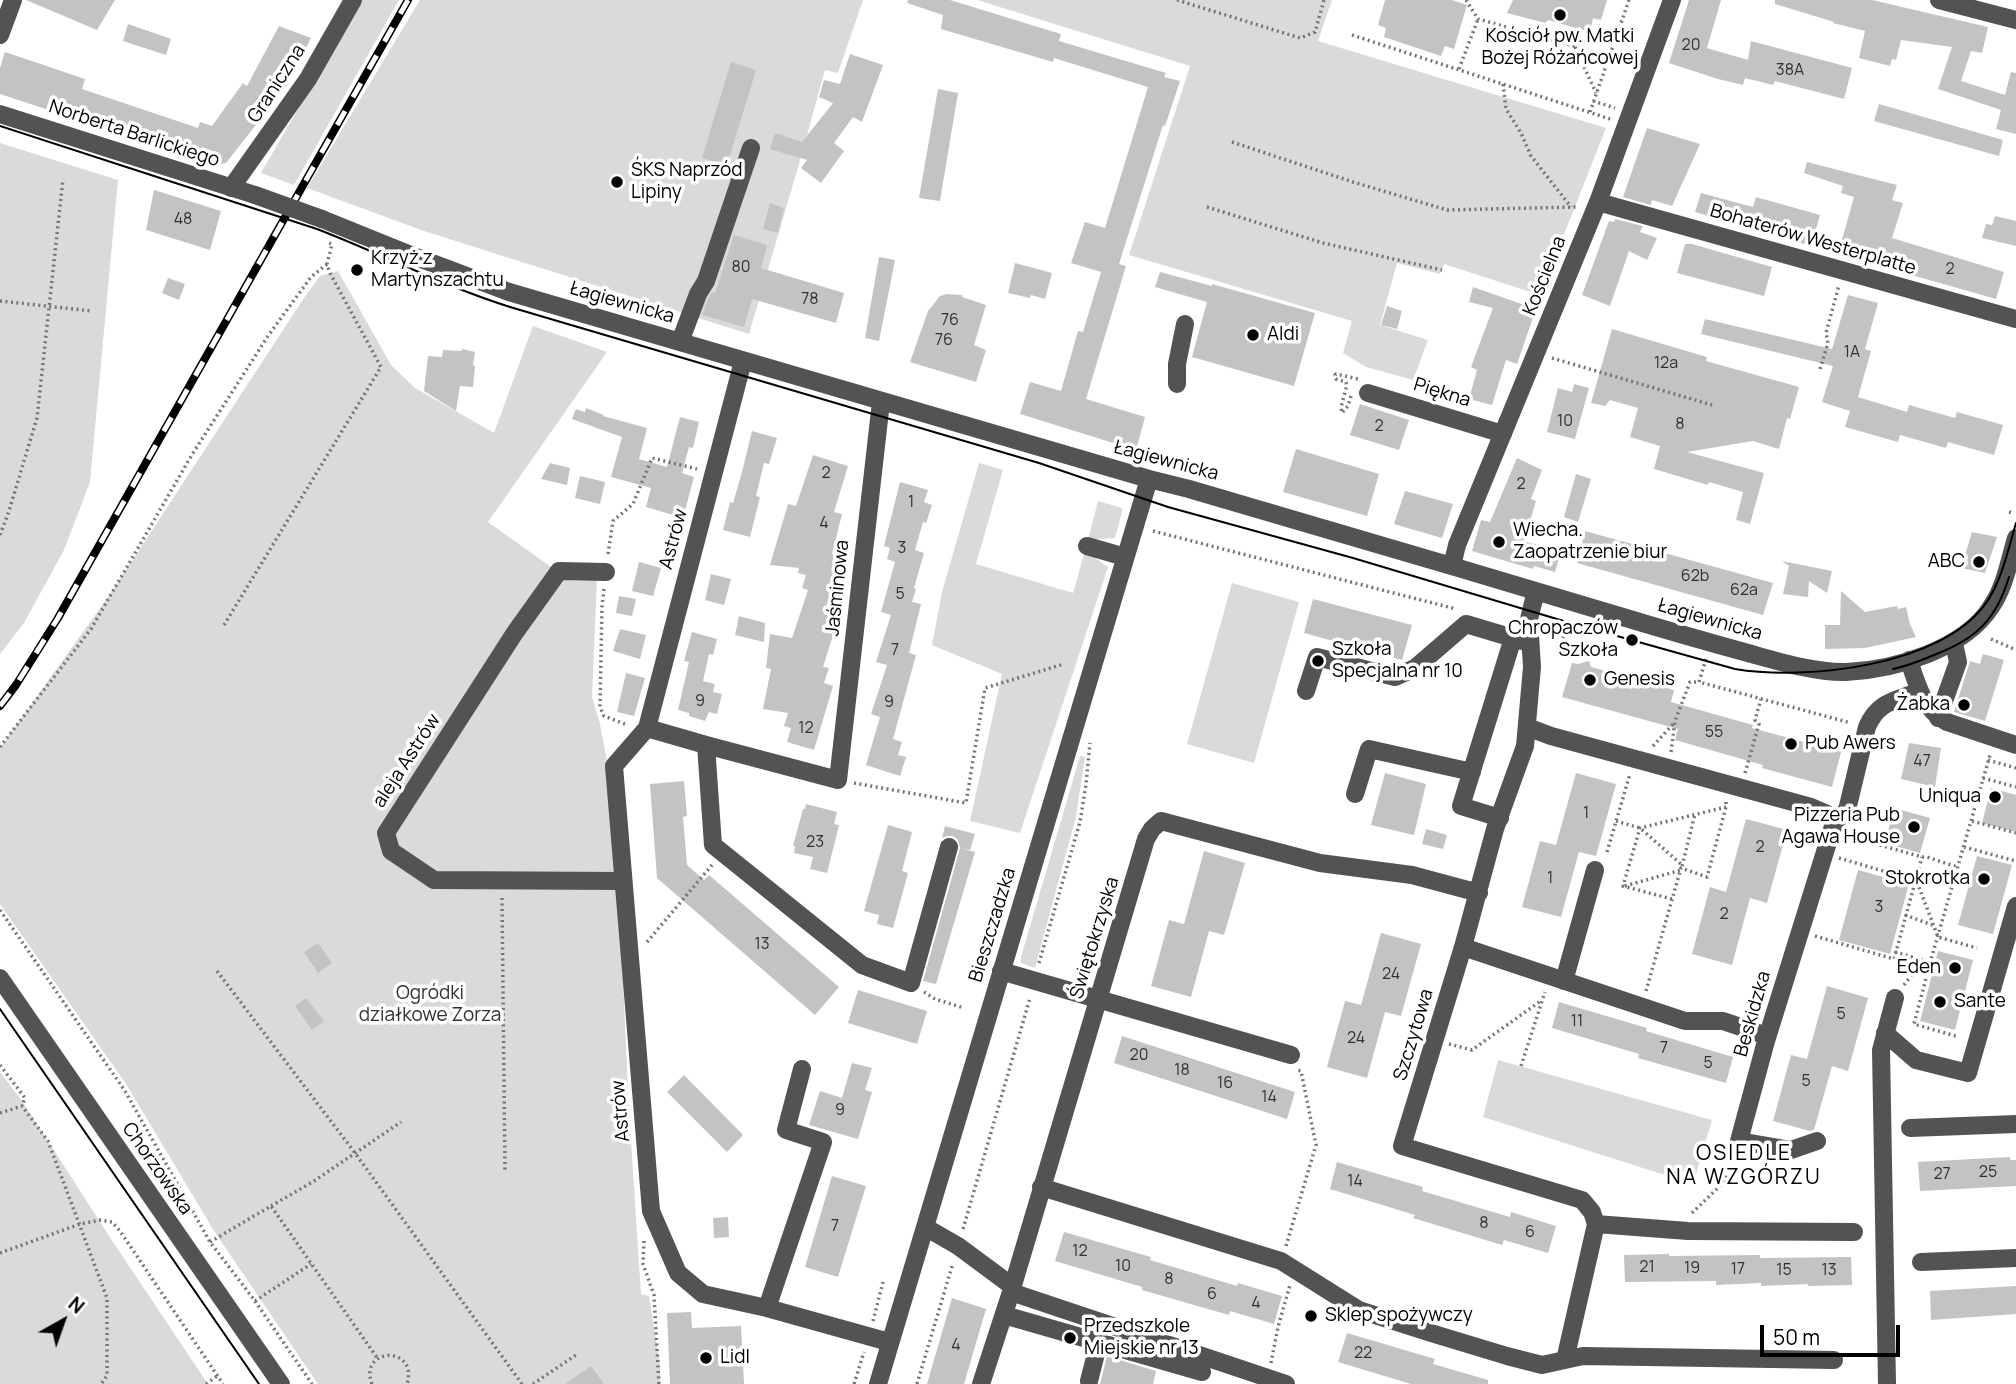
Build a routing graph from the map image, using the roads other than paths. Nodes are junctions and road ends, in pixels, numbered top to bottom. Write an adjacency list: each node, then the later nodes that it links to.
1 (13, 0): 6 (street)
2 (353, 0): 9 (street, Graniczna)
3 (1672, 0): 11 (street, Kościelna)
4 (1939, 0): 5 (street)
5 (2016, 20)
6 (0, 35)
7 (0, 114): 9 (street, Norberta Barlickiego)
8 (751, 148): 14 (street)
9 (231, 188): 10 (street, Norberta Barlickiego)
10 (255, 195): 14 (street, Łagiewnicka, bridge)
11 (1598, 202): 12 (street, Bohaterów Westerplatte); 19 (street, Kościelna)
12 (2016, 318)
13 (1185, 324): 16 (street)
14 (680, 342): 15 (street, Łagiewnicka)
15 (743, 360): 18 (street, Łagiewnicka); 34 (street, Astrów)
16 (1177, 384)
17 (1368, 393): 19 (street, Piękna)
18 (881, 402): 20 (street, Łagiewnicka); 36 (street, Jaśminowa)
19 (1503, 434): 24 (street, Kościelna)
20 (1149, 479): 23 (street, Bieszczadzka); 24 (street, Łagiewnicka)
21 (2016, 538): 28 (street, Łagiewnicka)
22 (1087, 546): 23 (street)
23 (1125, 557): 47 (street, Bieszczadzka)
24 (1451, 566): 26 (street, Łagiewnicka)
25 (606, 572): 43 (street, aleja Astrów)
26 (1536, 592): 27 (street, Szczytowa); 29 (street, Łagiewnicka)
27 (1521, 640): 30 (street); 33 (street, Szczytowa); 37 (street)
28 (1954, 643): 29 (street, Łagiewnicka); 32 (street)
29 (1909, 660): 31 (street)
30 (1306, 691)
31 (1920, 691): 32 (street); 40 (street, Beskidzka)
32 (1938, 718): 35 (street)
33 (1527, 727): 39 (street, Szczytowa); 40 (street)
34 (647, 728): 36 (street); 43 (street, Astrów)
35 (2016, 744)
36 (706, 745): 41 (street)
37 (1472, 772): 38 (street); 39 (street)
38 (1355, 794)
39 (1500, 818): 44 (street, Szczytowa)
40 (1838, 831): 53 (street, Beskidzka)
41 (949, 847)
42 (1595, 870): 49 (street)
43 (622, 881): 66 (street, Astrów)
44 (1479, 893): 46 (street, Szczytowa); 51 (street, Świętokrzyska)
45 (2016, 906): 52 (street)
46 (1463, 947): 49 (street); 60 (street, Szczytowa)
47 (1001, 971): 51 (street); 61 (street, Bieszczadzka)
48 (0, 978): 74 (street, Chorzowska)
49 (1556, 979): 53 (street)
50 (1895, 998): 52 (street)
51 (1098, 1000): 54 (street); 59 (street, Świętokrzyska)
52 (1885, 1033): 78 (street)
53 (1767, 1036): 58 (street, Beskidzka)
54 (1289, 1061)
55 (802, 1069): 66 (street)
56 (2016, 1124): 57 (street)
57 (1910, 1128)
58 (1816, 1140)
59 (1041, 1187): 65 (street, Świętokrzyska); 70 (street)
60 (1596, 1224): 62 (street); 70 (street)
61 (925, 1227): 65 (street); 68 (street, Bieszczadzka)
62 (1854, 1232)
63 (2016, 1258): 64 (street)
64 (1921, 1262)
65 (1011, 1289): 67 (street, Świętokrzyska); 77 (street)
66 (767, 1308): 68 (street, Astrów)
67 (1004, 1315): 69 (street); 76 (street, Świętokrzyska)
68 (890, 1342): 75 (street, Bieszczadzka)
69 (1099, 1342): 72 (street); 73 (street)
70 (1565, 1360): 71 (street)
71 (1834, 1360)
72 (1202, 1372)
73 (1089, 1381)
74 (281, 1384)
75 (878, 1384)
76 (981, 1384)
77 (1286, 1384)
78 (1887, 1384)

